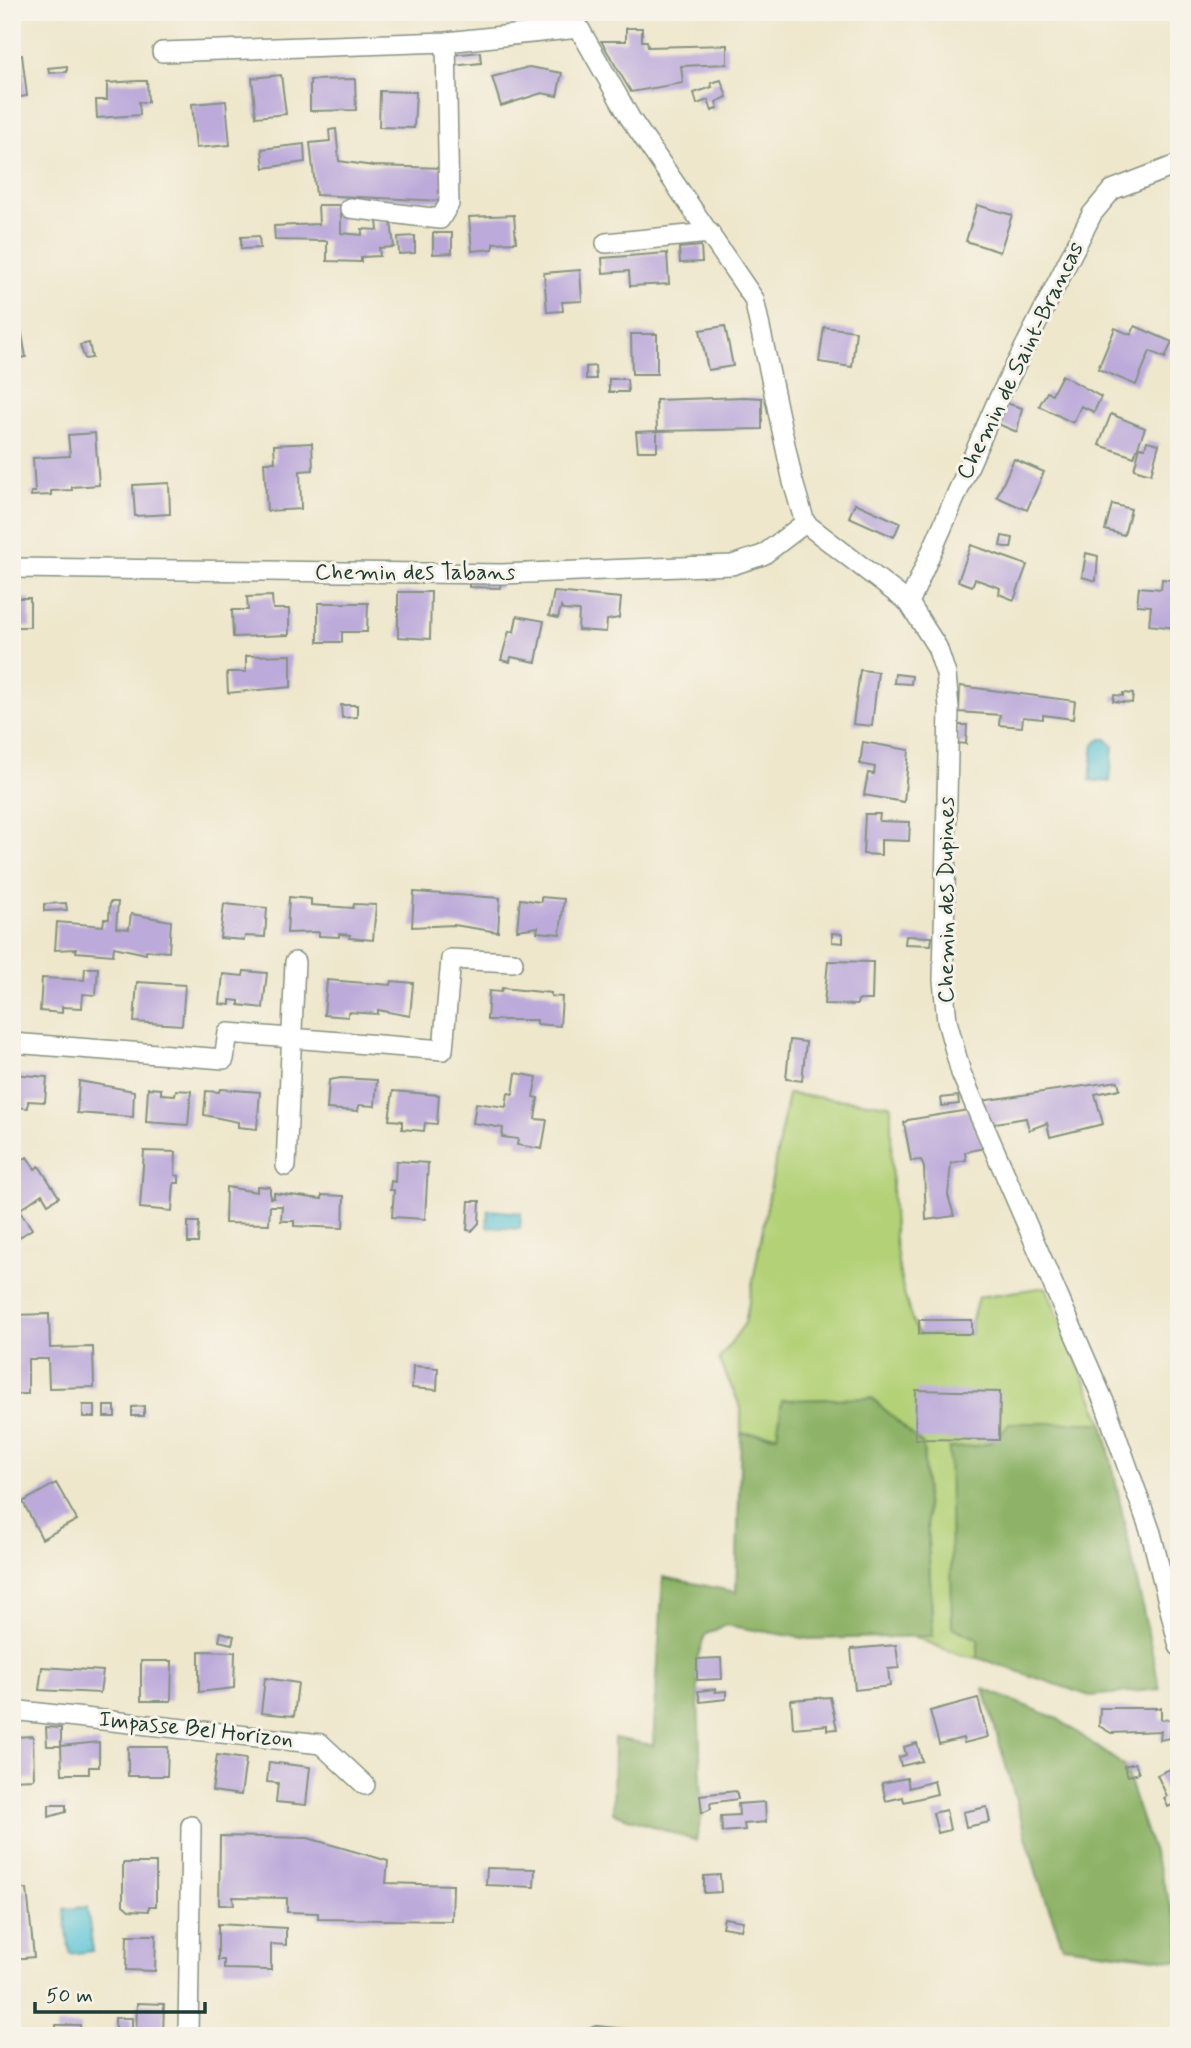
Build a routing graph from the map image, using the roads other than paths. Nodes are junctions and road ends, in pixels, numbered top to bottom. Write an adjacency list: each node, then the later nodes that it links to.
1 (575, 20): 2 (street); 6 (street)
2 (446, 42): 3 (street); 5 (street)
3 (163, 52)
4 (1179, 164): 10 (street, Chemin de Saint-Brancas)
5 (349, 208)
6 (710, 233): 7 (street); 8 (street)
7 (606, 243)
8 (805, 523): 9 (street, Chemin des Tabans); 10 (street, Chemin des Dupines)
9 (12, 568)
10 (909, 603): 16 (street, Chemin des Dupines)
11 (295, 962): 13 (street)
12 (513, 962): 13 (street)
13 (290, 1038): 14 (street); 15 (street)
14 (12, 1043)
15 (286, 1166)
16 (1179, 1646)
17 (12, 1710): 18 (street, Impasse Bel Horizon)
18 (365, 1785)
19 (191, 1826): 20 (street)
20 (188, 2036)

